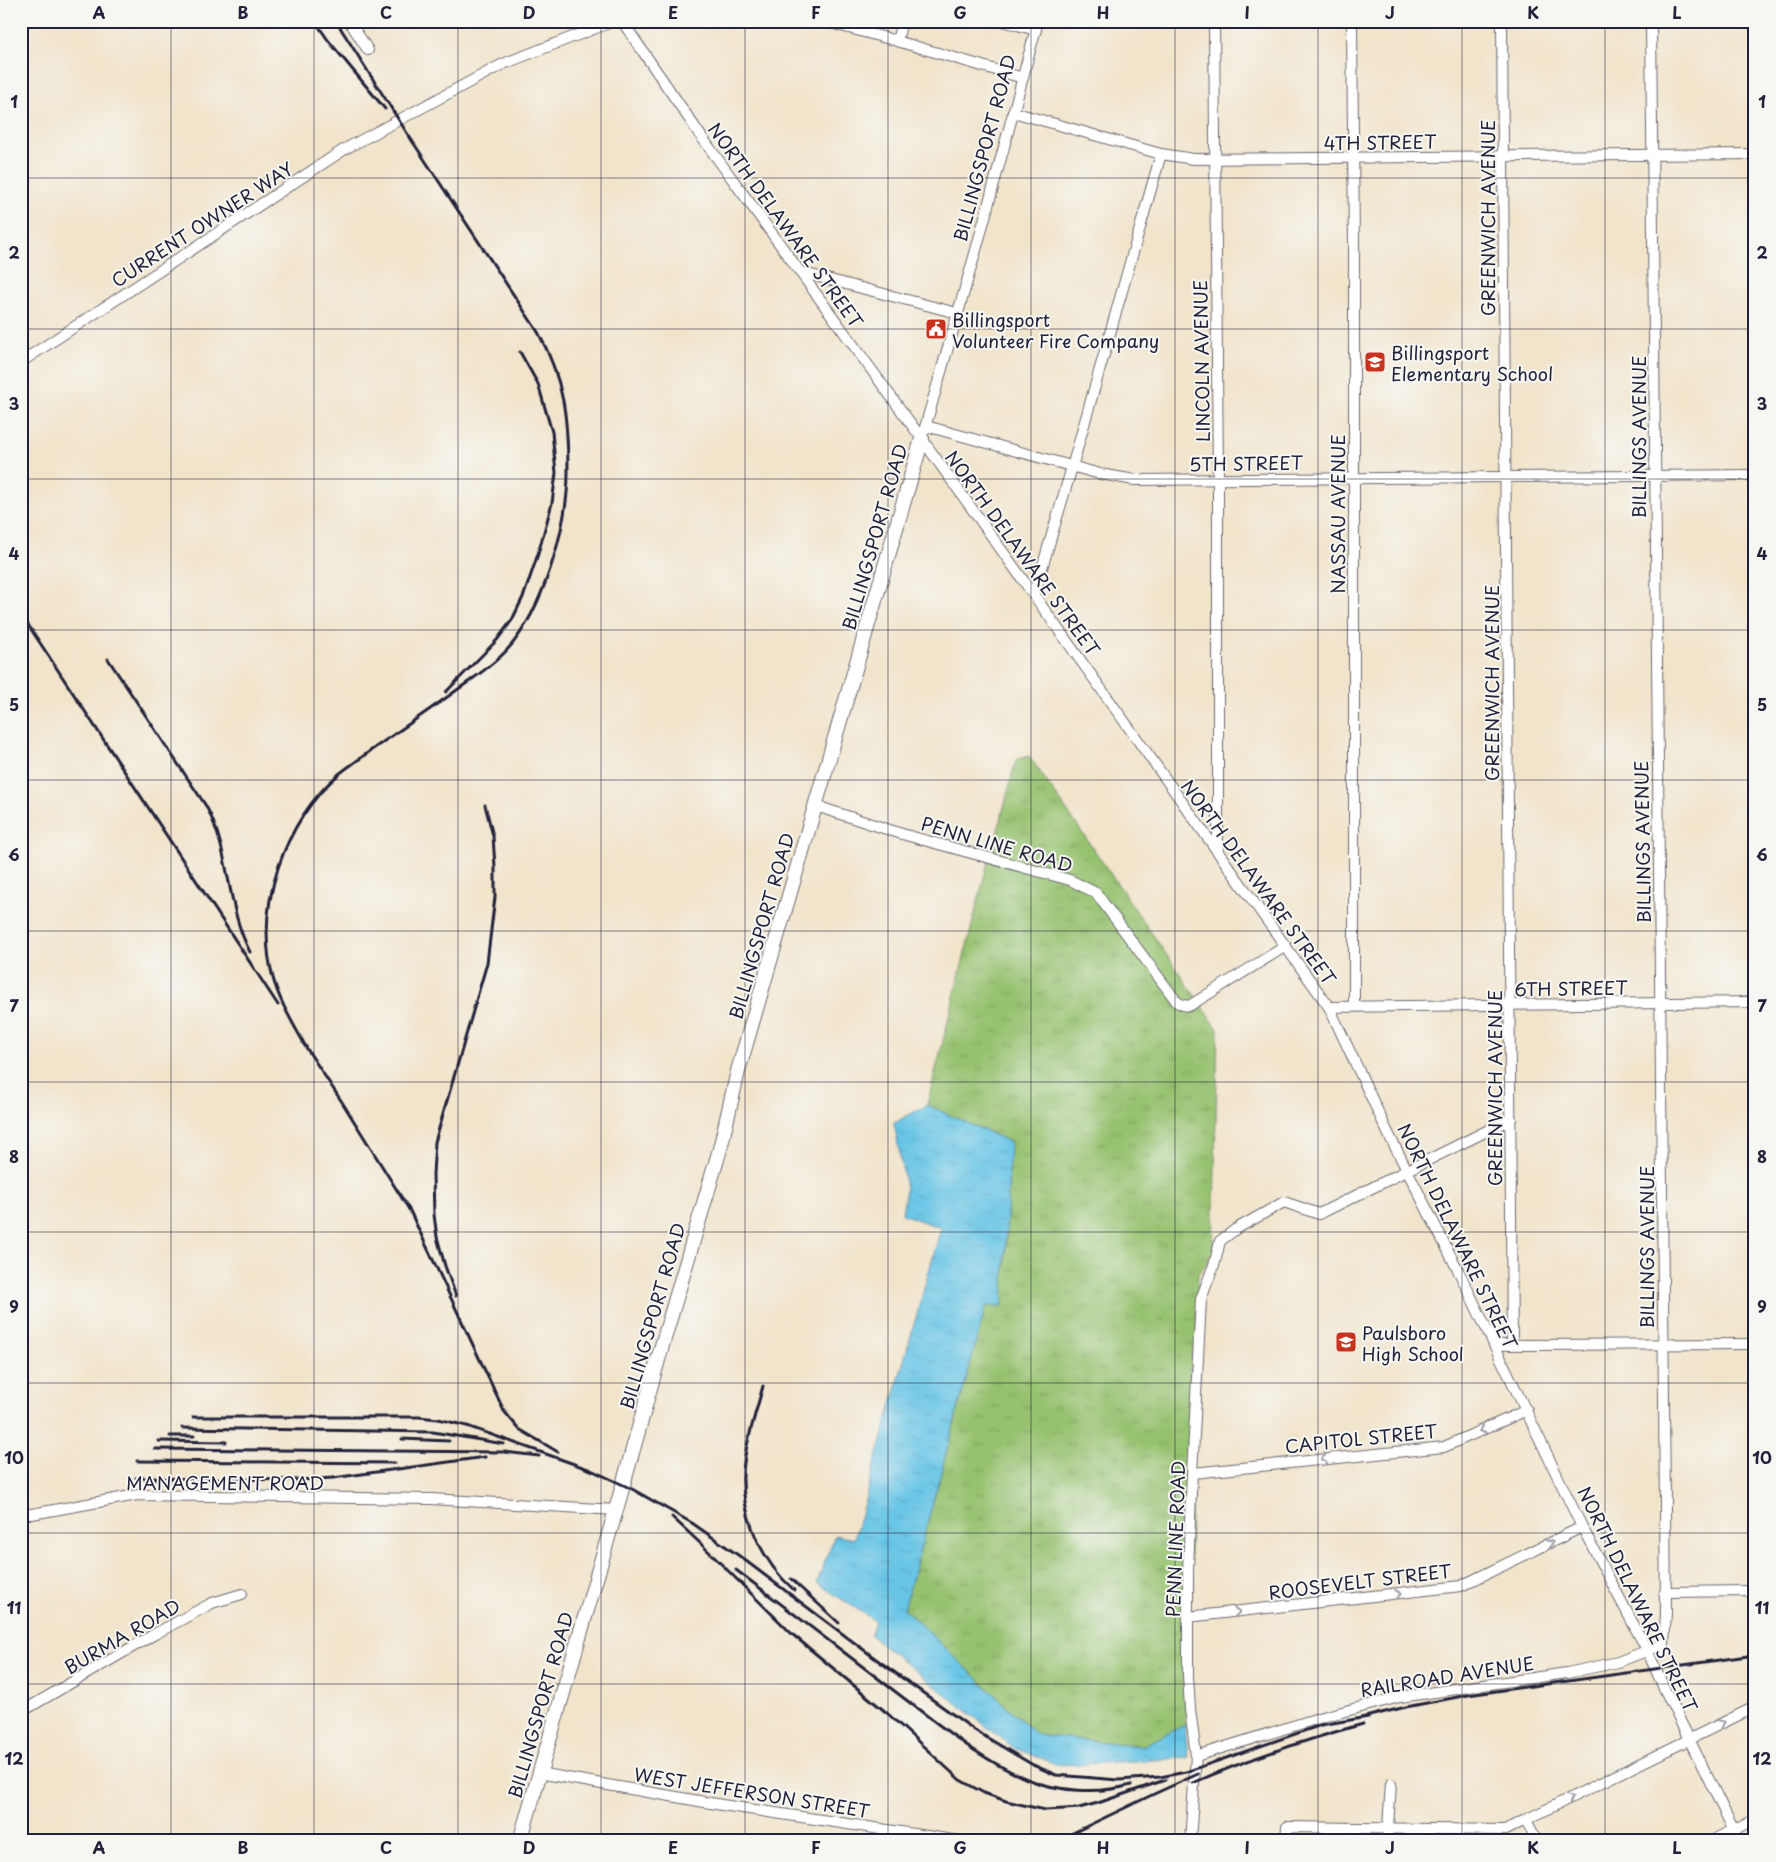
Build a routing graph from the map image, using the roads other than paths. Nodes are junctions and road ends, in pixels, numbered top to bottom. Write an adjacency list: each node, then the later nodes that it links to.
1 (348, 21): 13 (street)
2 (614, 21): 24 (street, CURRENT OWNER WAY)
3 (622, 21): 22 (street, NORTH DELAWARE STREET)
4 (822, 21): 12 (street)
5 (902, 21): 12 (street)
6 (1003, 21): 11 (street)
7 (1214, 21): 21 (street, LINCOLN AVENUE)
8 (1352, 21): 20 (street, NASSAU AVENUE)
9 (1502, 21): 19 (street, GREENWICH AVENUE)
10 (1651, 21): 18 (street, BILLINGS AVENUE)
11 (1037, 26): 14 (street, BILLINGSPORT ROAD)
12 (897, 41): 14 (street)
13 (368, 50)
14 (1022, 78): 15 (street, BILLINGSPORT ROAD)
15 (1013, 112): 16 (street, 4TH STREET); 23 (street, BILLINGSPORT ROAD)
16 (1161, 154): 21 (street, 4TH STREET); 26 (street)
17 (1755, 154): 18 (street, 4TH STREET)
18 (1652, 155): 19 (street, 4TH STREET); 28 (street, BILLINGS AVENUE)
19 (1503, 157): 20 (street, 4TH STREET); 29 (street, GREENWICH AVENUE)
20 (1353, 158): 21 (street, 4TH STREET); 30 (street, NASSAU AVENUE)
21 (1215, 160): 31 (street, LINCOLN AVENUE)
22 (800, 272): 23 (street); 25 (street, NORTH DELAWARE STREET)
23 (957, 313): 25 (street, BILLINGSPORT ROAD)
24 (21, 362)
25 (924, 432): 26 (street, 5TH STREET); 32 (street, NORTH DELAWARE STREET); 33 (street, BILLINGSPORT ROAD)
26 (1072, 467): 31 (street, 5TH STREET); 32 (street)
27 (1755, 475): 28 (street, 5TH STREET)
28 (1655, 476): 29 (street, 5TH STREET); 37 (street, BILLINGS AVENUE)
29 (1506, 477): 30 (street, 5TH STREET); 38 (street, GREENWICH AVENUE)
30 (1353, 478): 31 (street, 5TH STREET); 40 (street, NASSAU AVENUE)
31 (1218, 479): 34 (street, LINCOLN AVENUE)
32 (1034, 596): 34 (street, NORTH DELAWARE STREET)
33 (816, 806): 35 (street, PENN LINE ROAD); 49 (street, BILLINGSPORT ROAD)
34 (1218, 851): 35 (street, NORTH DELAWARE STREET)
35 (1286, 946): 39 (street, NORTH DELAWARE STREET)
36 (1755, 1002): 37 (street, 6TH STREET)
37 (1660, 1003): 38 (street, 6TH STREET); 43 (street, BILLINGS AVENUE)
38 (1510, 1005): 40 (street, 6TH STREET); 41 (street, GREENWICH AVENUE)
39 (1328, 1006): 40 (street, 6TH STREET); 42 (street, NORTH DELAWARE STREET)
40 (1354, 1006)
41 (1511, 1119): 42 (street); 46 (street, GREENWICH AVENUE)
42 (1408, 1170): 45 (street, NORTH DELAWARE STREET); 48 (street, PENN LINE ROAD)
43 (1663, 1344): 44 (street); 46 (street); 53 (street, BILLINGS AVENUE)
44 (1755, 1344)
45 (1494, 1345): 46 (street); 47 (street, NORTH DELAWARE STREET)
46 (1512, 1345)
47 (1527, 1410): 48 (street, CAPITOL STREET, one-way to 48); 51 (street, NORTH DELAWARE STREET)
48 (1193, 1473): 55 (street, PENN LINE ROAD)
49 (616, 1510): 50 (street, MANAGEMENT ROAD); 61 (street, BILLINGSPORT ROAD)
50 (21, 1514)
51 (1582, 1527): 55 (street, ROOSEVELT STREET, one-way to 51); 56 (street, NORTH DELAWARE STREET)
52 (1755, 1591): 53 (street)
53 (1665, 1592): 56 (street, BILLINGS AVENUE)
54 (242, 1594): 58 (street, BURMA ROAD)
55 (1188, 1617): 60 (street, PENN LINE ROAD)
56 (1648, 1650): 59 (street, NORTH DELAWARE STREET); 60 (street, RAILROAD AVENUE)
57 (1755, 1707): 59 (street, one-way to 57)
58 (21, 1712)
59 (1689, 1739): 64 (street, one-way to 59); 66 (street, NORTH DELAWARE STREET)
60 (1196, 1756): 69 (street, PENN LINE ROAD)
61 (539, 1773): 67 (street, BILLINGSPORT ROAD); 68 (street, WEST JEFFERSON STREET)
62 (1391, 1784): 65 (street)
63 (1755, 1819): 66 (street)
64 (1526, 1820): 65 (street); 72 (street)
65 (1387, 1828): 70 (street); 71 (street)
66 (1734, 1830): 73 (street); 74 (street, NORTH DELAWARE STREET)
67 (520, 1841)
68 (960, 1841)
69 (1190, 1841)
70 (1286, 1841)
71 (1387, 1841)
72 (1537, 1841)
73 (1711, 1841)
74 (1739, 1841)

